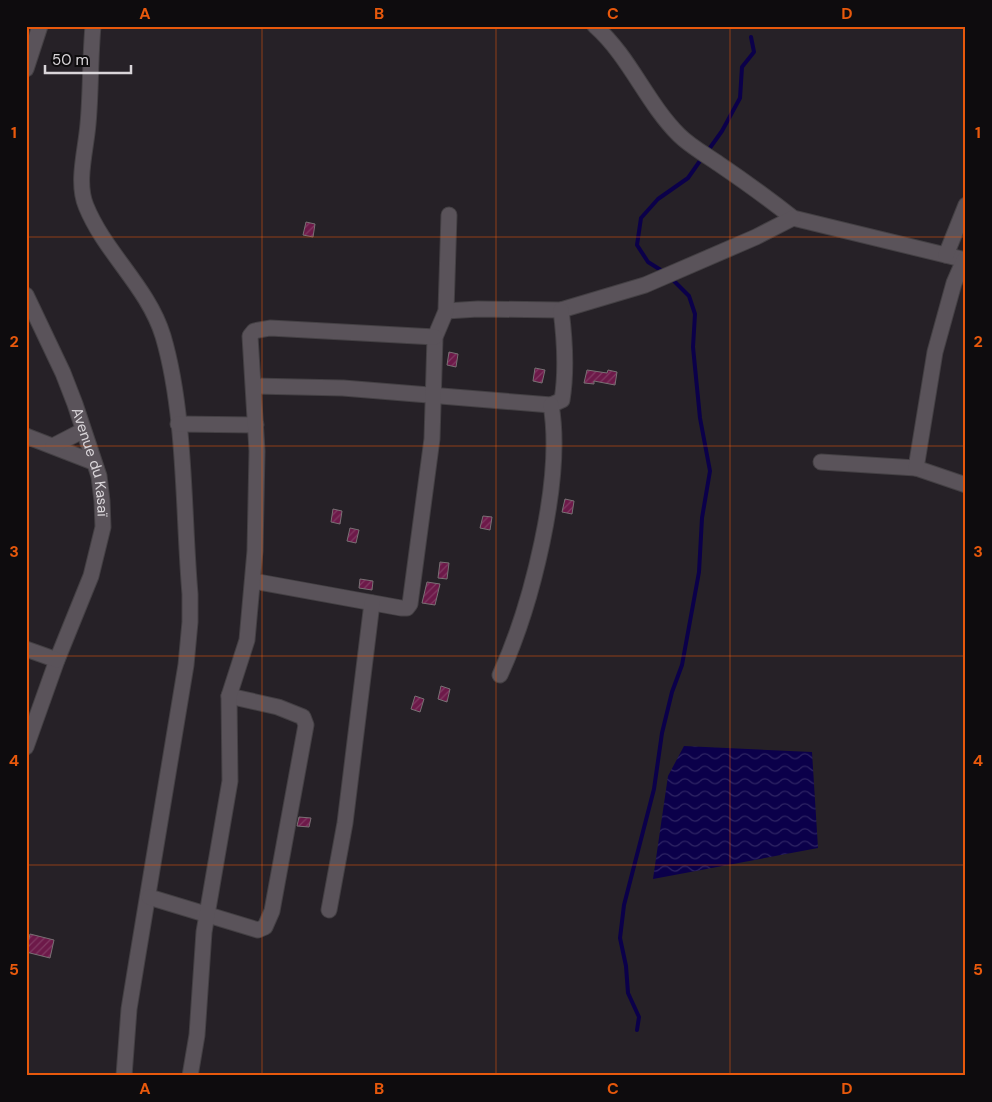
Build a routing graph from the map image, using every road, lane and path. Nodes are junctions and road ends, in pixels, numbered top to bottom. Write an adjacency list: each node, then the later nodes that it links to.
1 (40, 26): 4 (street)
2 (93, 26): 17 (street)
3 (595, 26): 7 (street)
4 (26, 69)
5 (966, 205): 8 (street)
6 (449, 215): 12 (street)
7 (793, 218): 8 (street); 11 (street)
8 (946, 255): 9 (street)
9 (965, 260): 24 (street)
10 (26, 295): 19 (street, Avenue du Kasaï)
11 (561, 310): 12 (street); 16 (street)
12 (446, 311): 13 (street)
13 (435, 337): 14 (street); 15 (street)
14 (254, 386): 15 (street); 18 (street)
15 (433, 395): 16 (street); 27 (street)
16 (551, 406): 30 (street)
17 (178, 424): 18 (street); 33 (street)
18 (256, 425): 26 (street)
19 (82, 431): 21 (street); 22 (street, Avenue du Kasaï)
20 (26, 436): 21 (street)
21 (53, 446): 22 (street)
22 (93, 462): 29 (street, Avenue du Kasaï)
23 (821, 462): 24 (street)
24 (916, 468): 25 (street)
25 (966, 485)
26 (253, 581): 27 (street); 31 (street)
27 (372, 603): 34 (street)
28 (26, 649): 29 (street)
29 (57, 660): 32 (street, Avenue du Kasaï)
30 (500, 676)
31 (229, 696): 35 (street); 35 (street)
32 (26, 747)
33 (148, 897): 35 (street); 36 (street)
34 (329, 910)
35 (206, 915): 37 (street)
36 (124, 1076)
37 (190, 1076)

